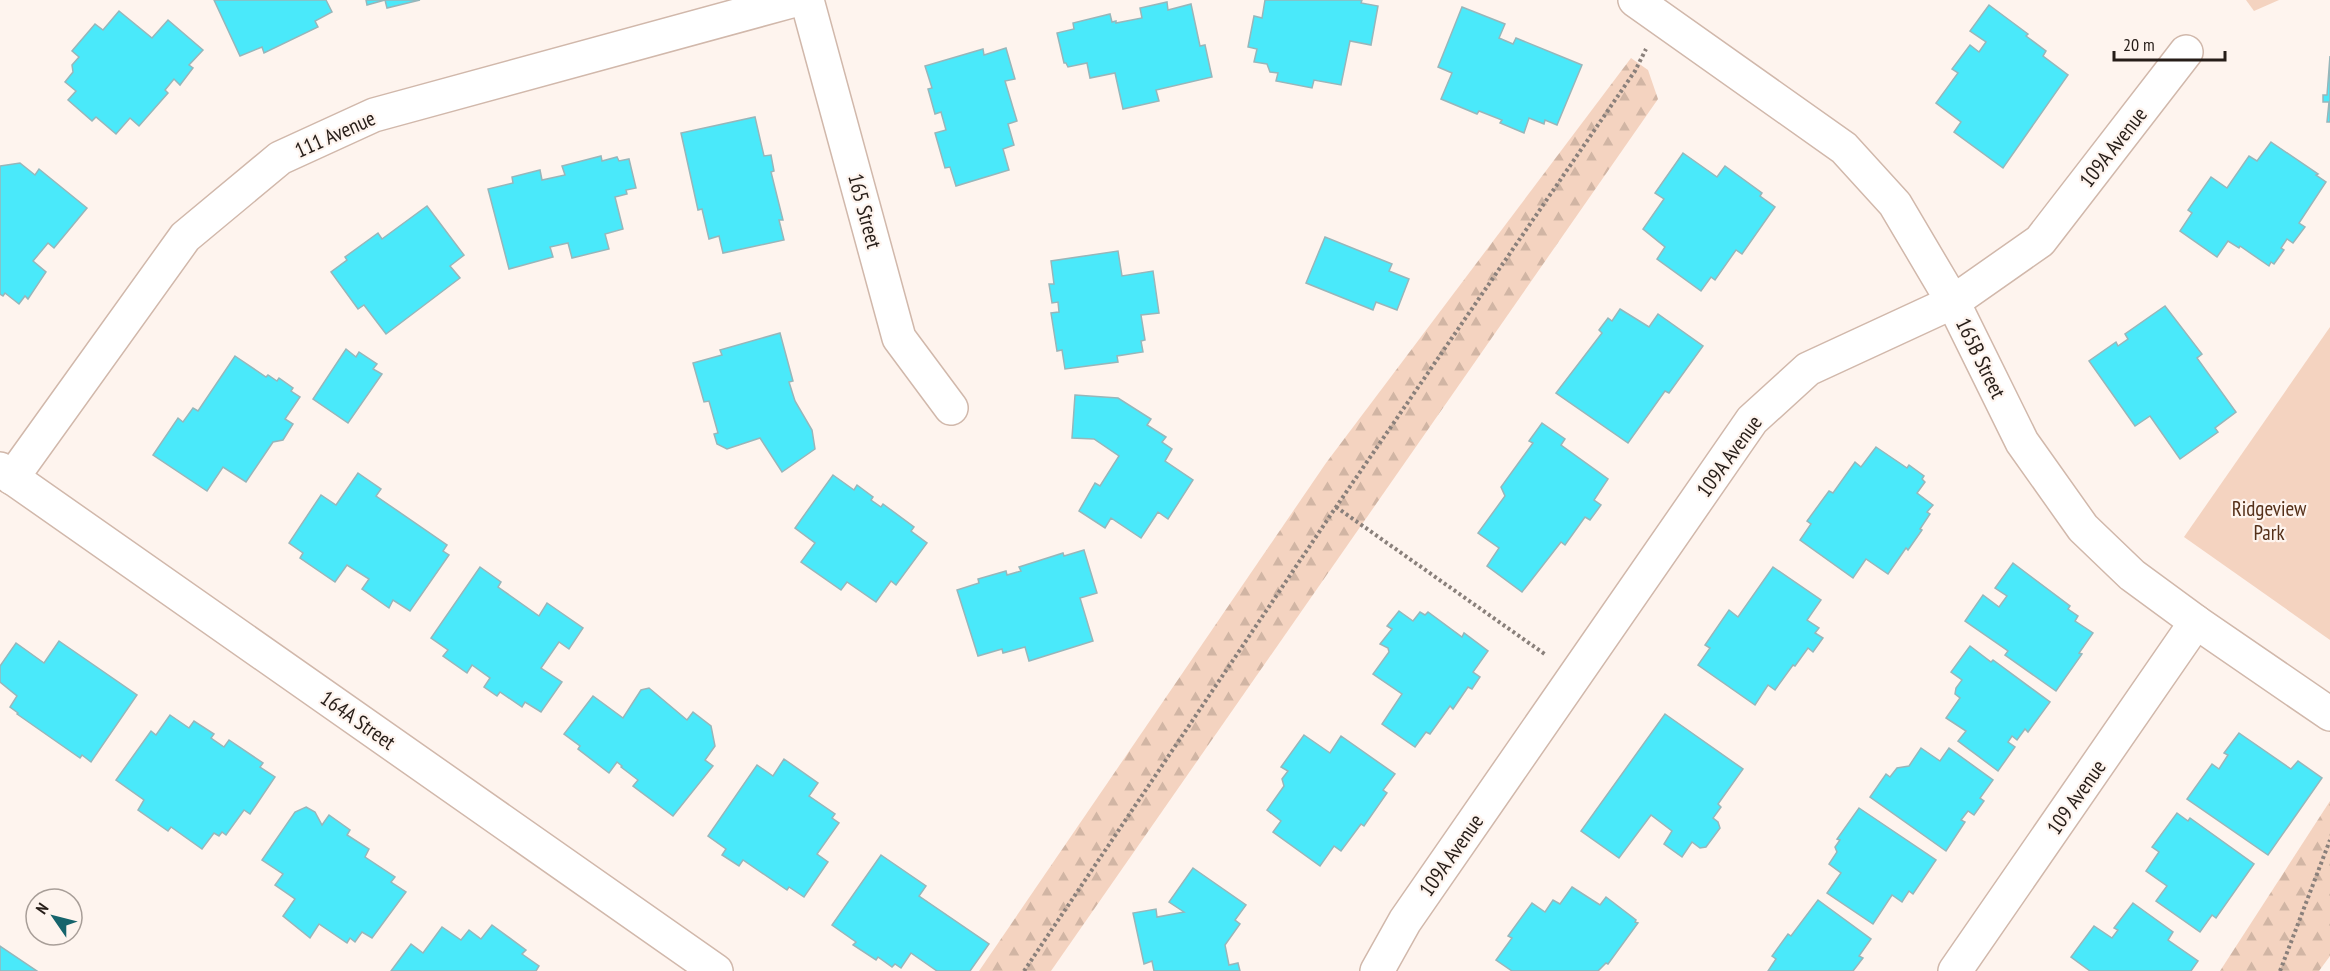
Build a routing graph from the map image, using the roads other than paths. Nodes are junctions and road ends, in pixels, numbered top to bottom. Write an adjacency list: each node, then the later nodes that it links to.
1 (795, 0): 7 (street, 111 Avenue)
2 (807, 0): 6 (street, 165 Street)
3 (1635, 0): 5 (street, 165B Street)
4 (2186, 52): 5 (street, 109A Avenue)
5 (1953, 303): 8 (street, 165B Street); 11 (street, 109A Avenue)
6 (951, 408)
7 (6, 474): 10 (street, 164A Street)
8 (2196, 622): 9 (street, 165B Street); 12 (street, 109 Avenue)
9 (2330, 714)
10 (716, 971)
11 (1377, 971)
12 (1955, 971)

